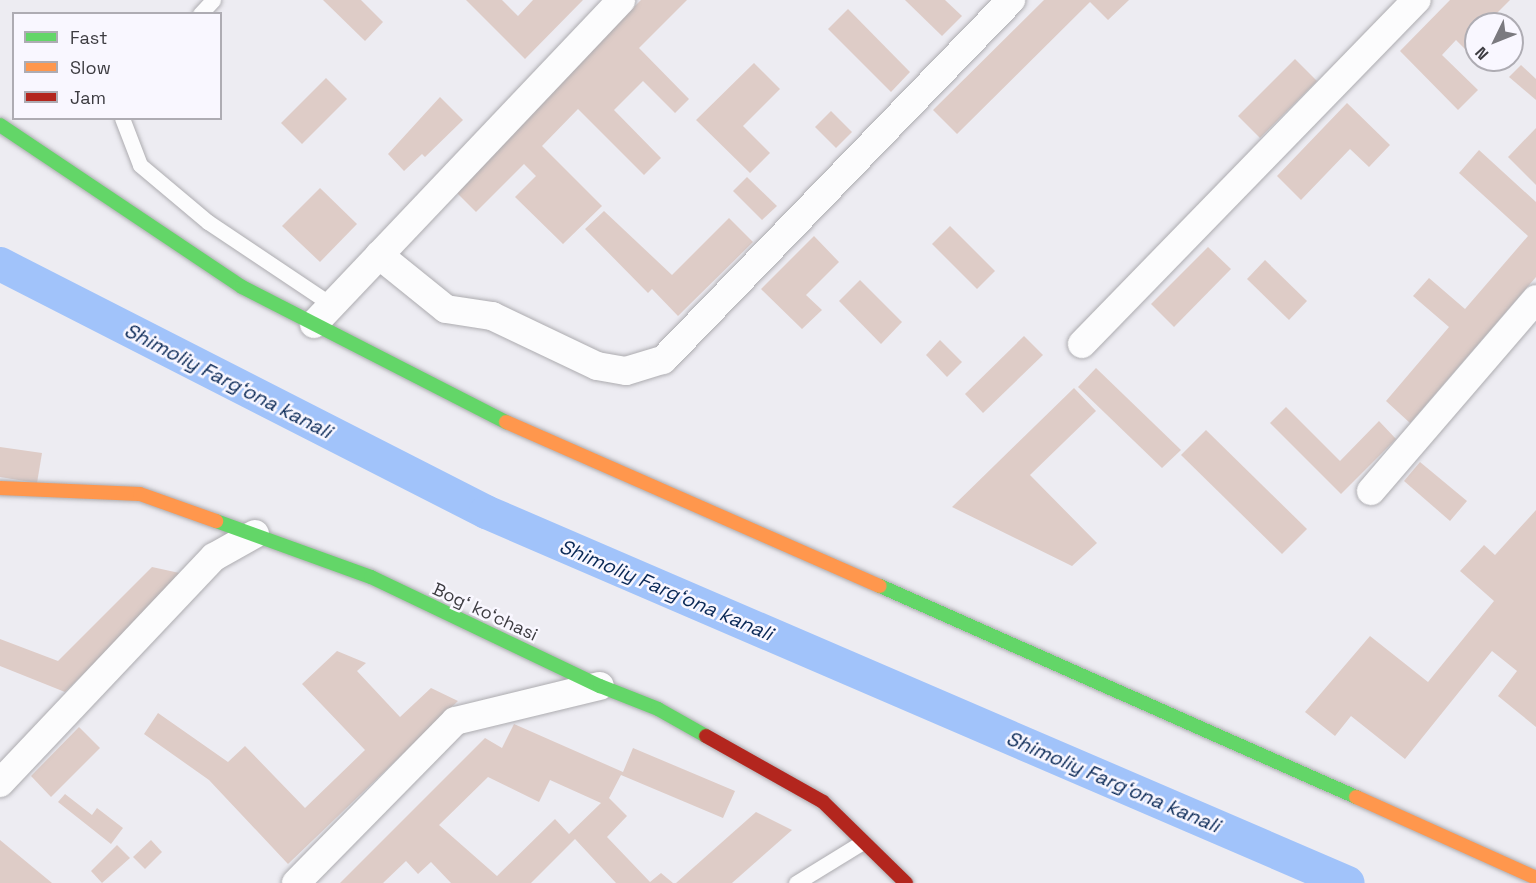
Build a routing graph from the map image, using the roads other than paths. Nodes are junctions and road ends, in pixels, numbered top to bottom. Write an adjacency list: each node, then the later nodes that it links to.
1 (213, 0): 5 (lane)
2 (621, 0): 8 (street)
3 (1011, 0): 8 (street)
4 (1417, 0): 11 (street)
5 (202, 12)
6 (123, 120): 10 (lane)
7 (0, 125): 10 (street)
8 (379, 255): 10 (street)
9 (1536, 299): 13 (street)
10 (323, 315): 18 (street)
11 (1082, 344)
12 (0, 488): 14 (street, Bogʻ koʻchasi)
13 (1371, 491)
14 (255, 534): 15 (street, Bogʻ koʻchasi); 16 (street)
15 (600, 686): 17 (street, Bogʻ koʻchasi); 19 (street)
16 (0, 783)
17 (861, 843): 20 (lane); 21 (street, Bogʻ koʻchasi)
18 (1536, 879)
19 (296, 883)
20 (796, 883)
21 (906, 883)

